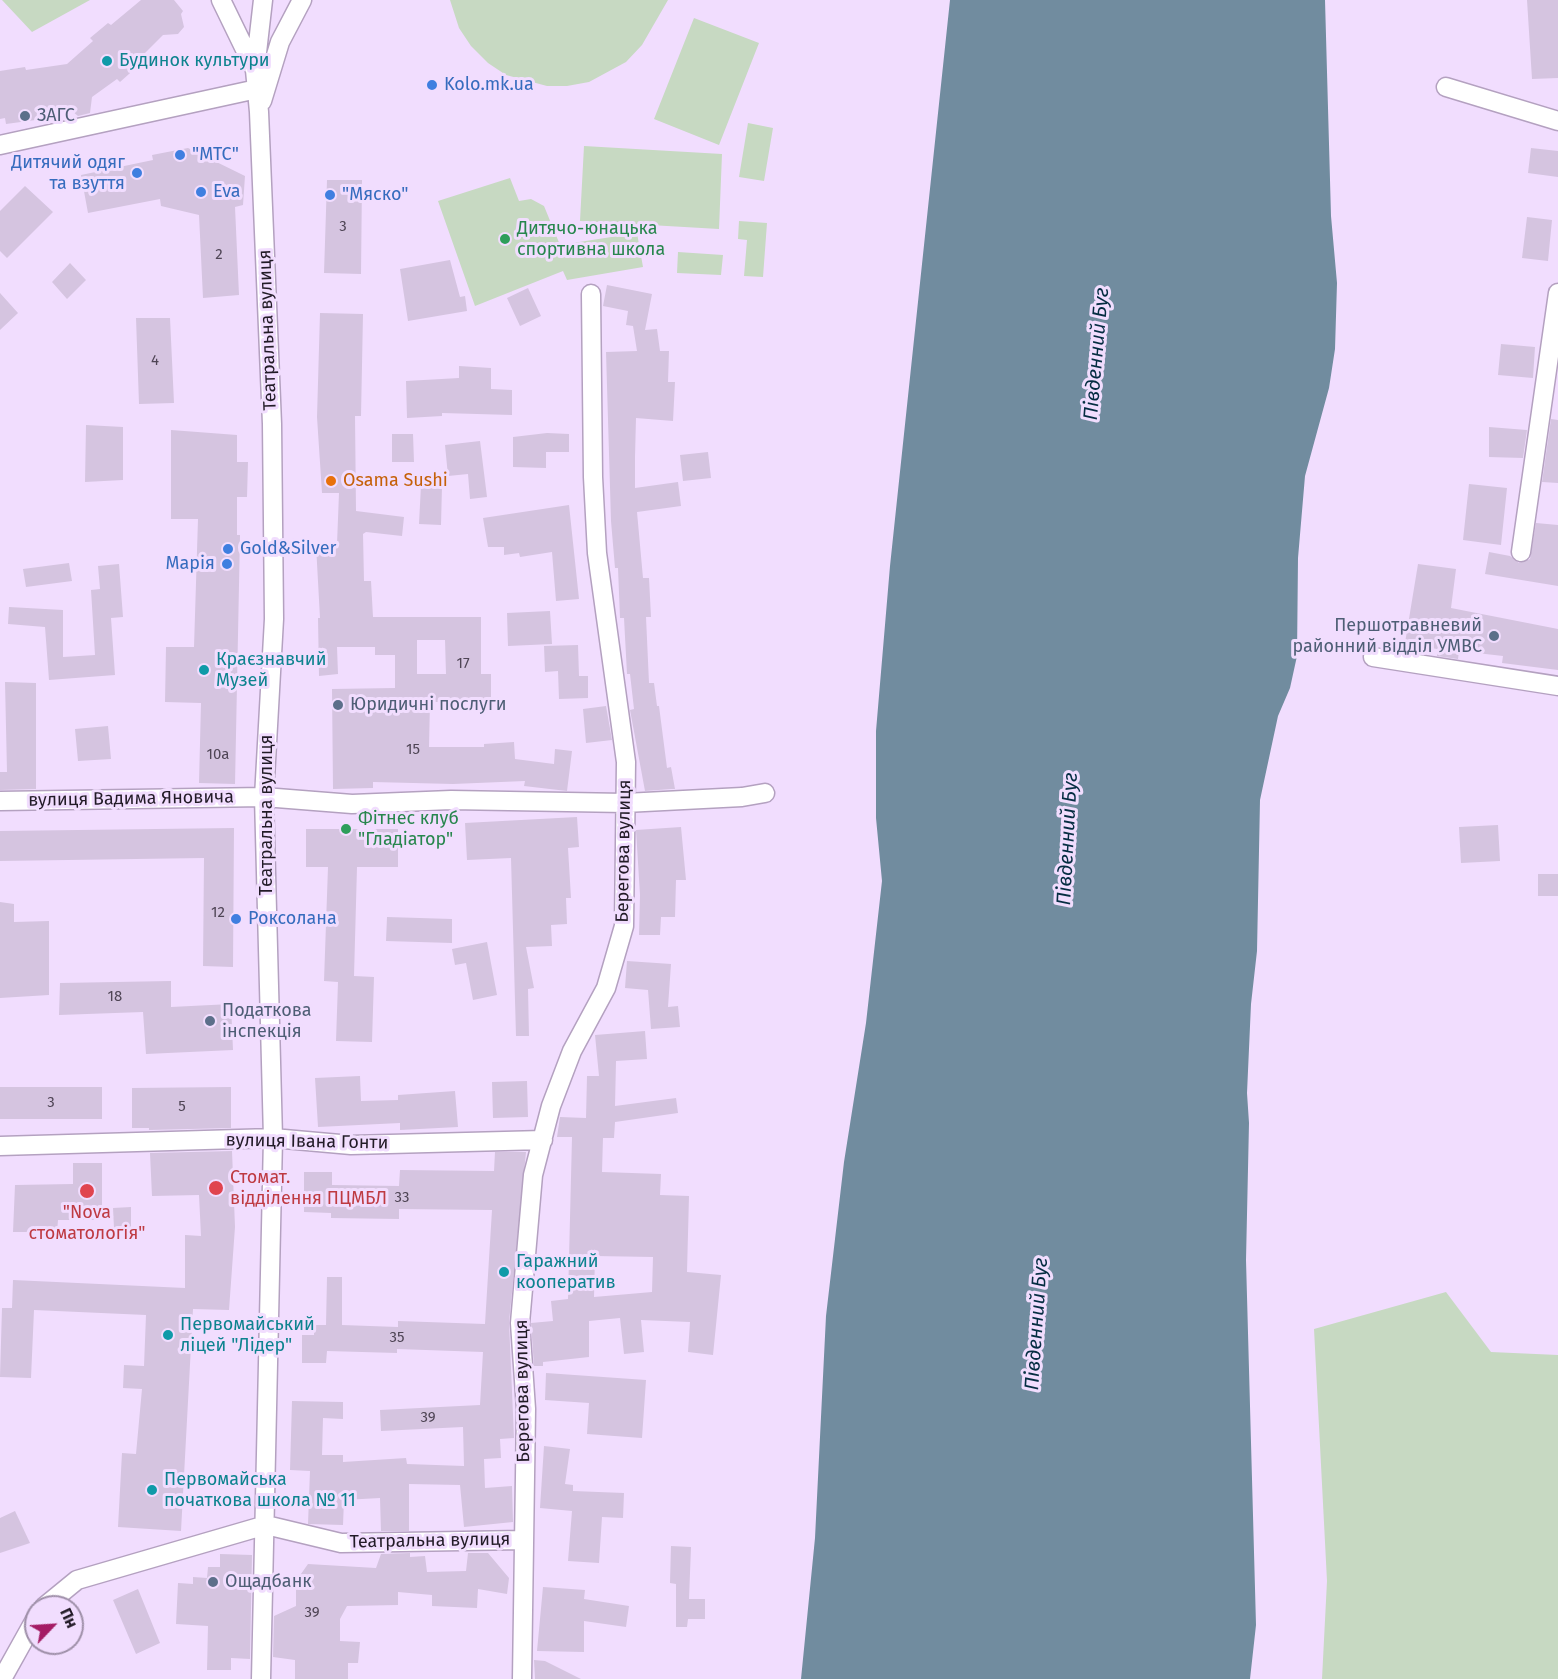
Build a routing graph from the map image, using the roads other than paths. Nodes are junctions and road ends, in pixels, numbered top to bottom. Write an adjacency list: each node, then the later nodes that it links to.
1 (221, 0): 4 (street, Театральна вулиця)
2 (263, 0): 4 (street, Театральна вулиця)
3 (302, 0): 7 (street)
4 (255, 70): 6 (street, Театральна вулиця)
5 (1446, 87): 8 (street)
6 (257, 89): 7 (street, Театральна вулиця); 9 (street)
7 (259, 112): 16 (street, Театральна вулиця)
8 (1558, 121)
9 (0, 145)
10 (1558, 293): 12 (street)
11 (591, 294): 18 (street, Берегова вулиця)
12 (1521, 552)
13 (1373, 657): 14 (street)
14 (1558, 686)
15 (765, 793): 18 (street, вулиця Вадима Яновича)
16 (264, 796): 17 (street, вулиця Вадима Яновича); 18 (street, вулиця Вадима Яновича); 19 (street, Театральна вулиця)
17 (0, 801)
18 (625, 803): 20 (street, Берегова вулиця)
19 (273, 1138): 20 (street, вулиця Івана Гонти); 21 (street, вулиця Івана Гонти); 22 (street, Театральна вулиця)
20 (543, 1140): 23 (street, Берегова вулиця)
21 (0, 1146)
22 (266, 1525): 23 (street, Театральна вулиця); 24 (street, Театральна вулиця); 27 (street)
23 (524, 1540): 28 (street, Берегова вулиця)
24 (55, 1595)
25 (24, 1640): 26 (street)
26 (2, 1679)
27 (261, 1679)
28 (522, 1679)

